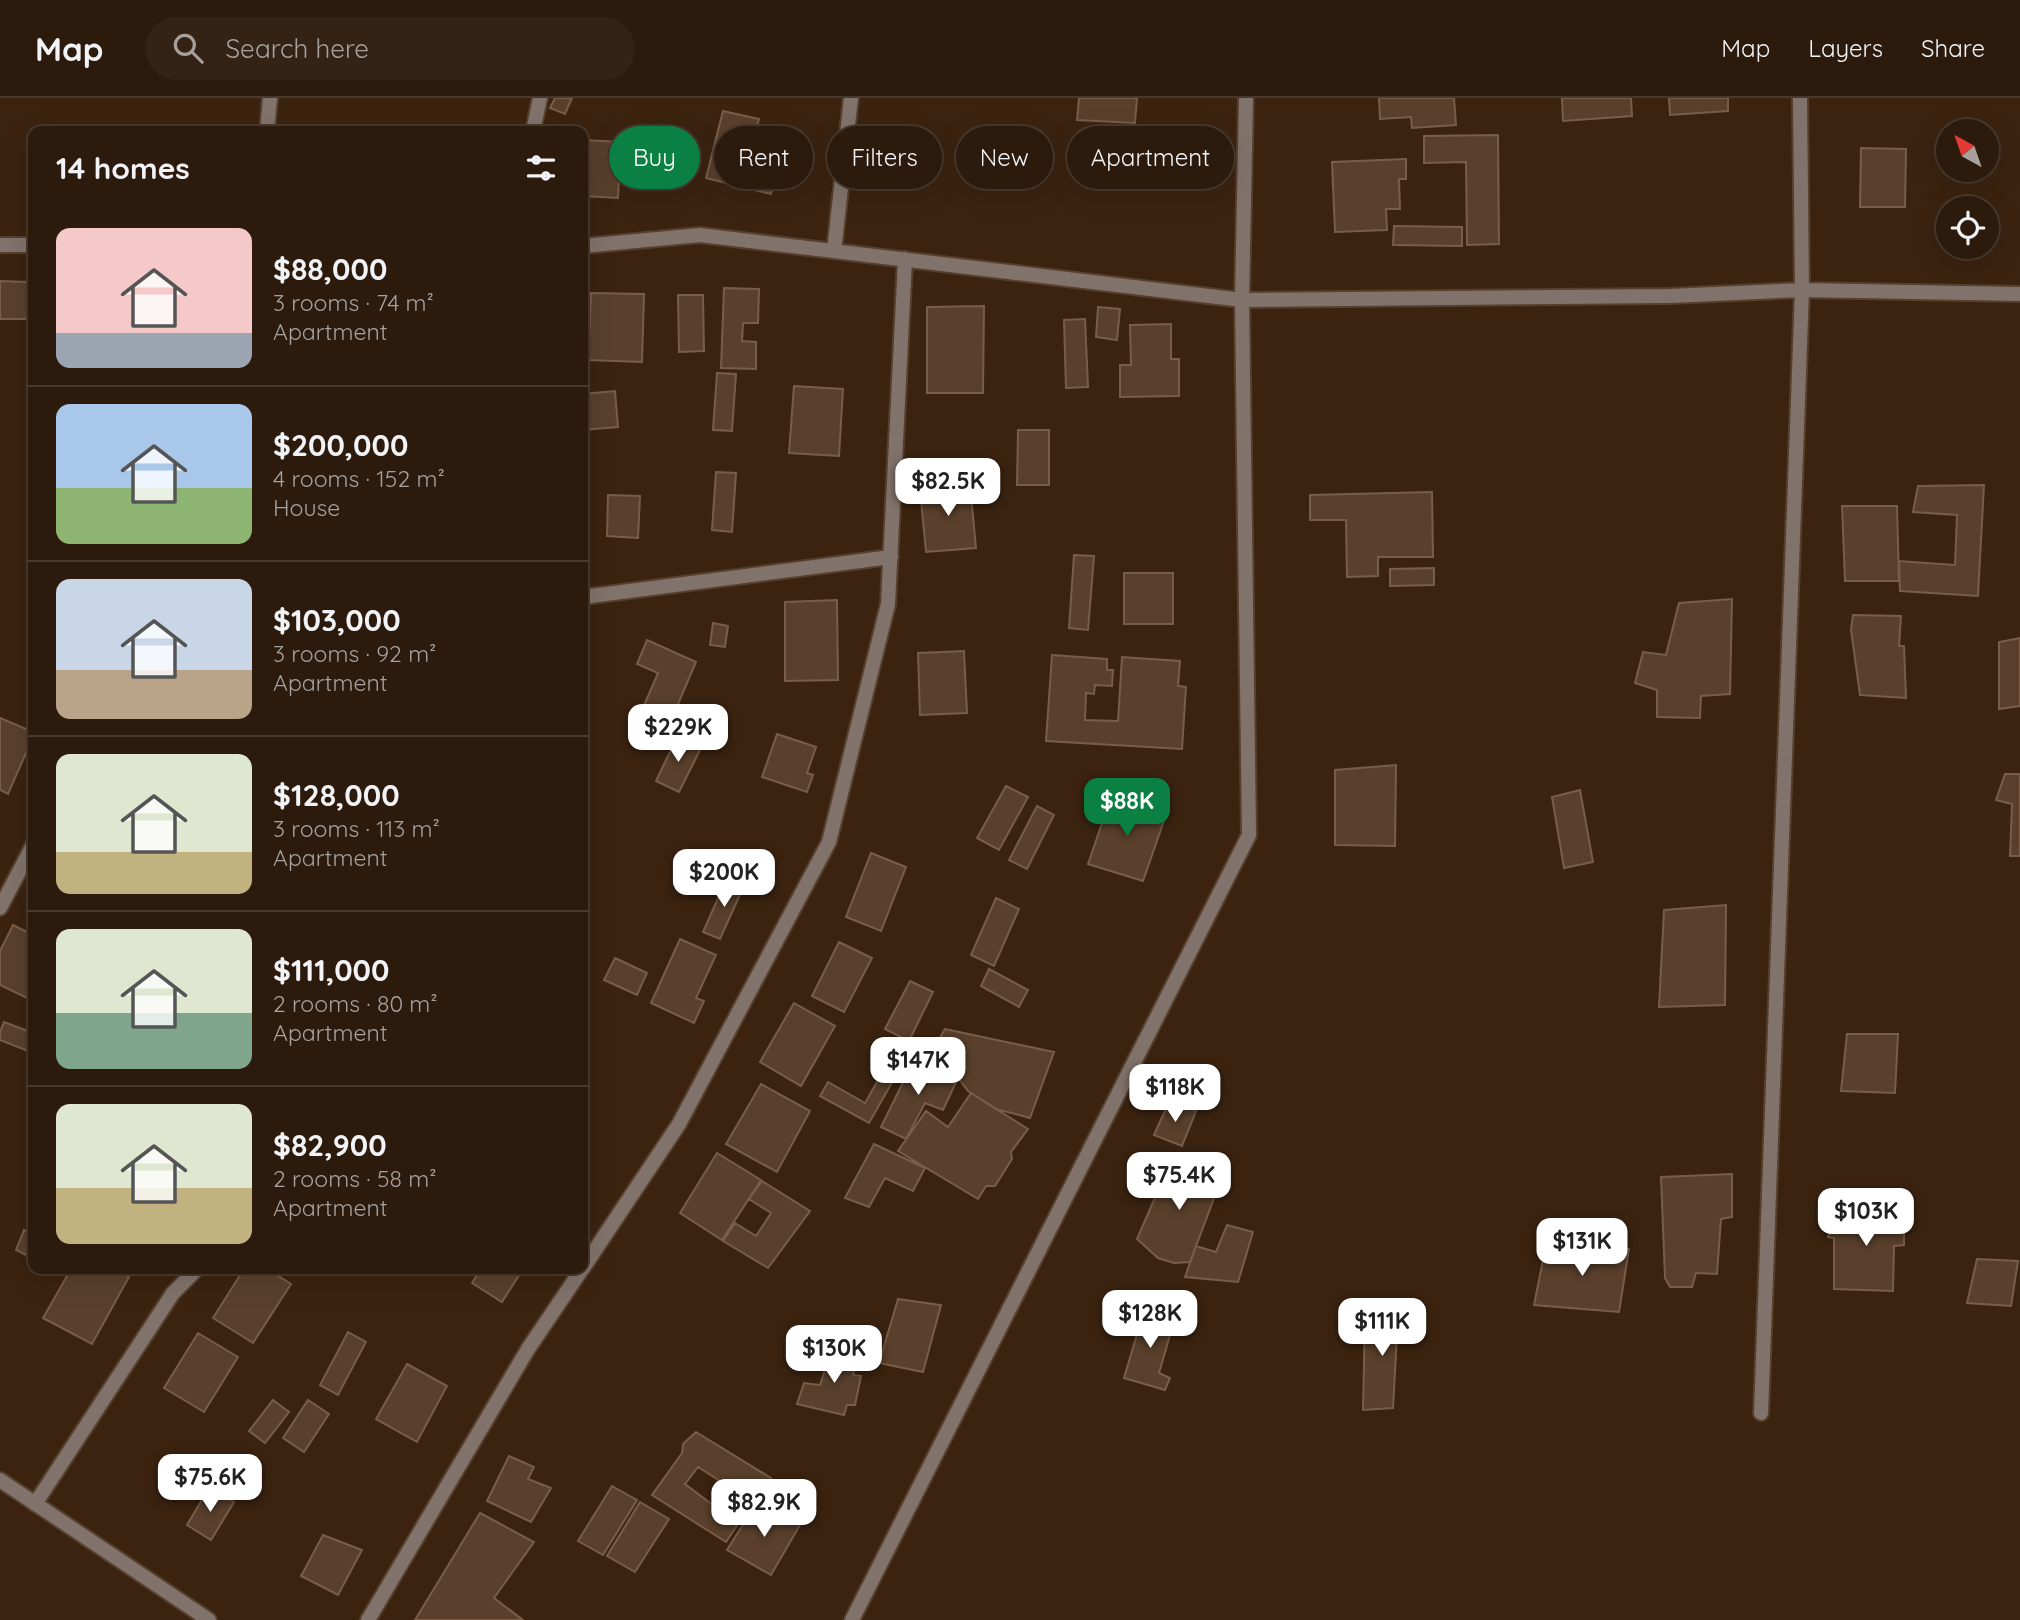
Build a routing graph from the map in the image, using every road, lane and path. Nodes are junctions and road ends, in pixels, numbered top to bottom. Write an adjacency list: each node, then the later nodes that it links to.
1 (270, 98): 6 (street)
2 (540, 98): 7 (street)
3 (851, 98): 11 (street)
4 (1247, 98): 15 (street)
5 (1800, 98): 13 (street)
6 (267, 126)
7 (534, 126)
8 (0, 245): 9 (street)
9 (28, 245)
10 (588, 245): 11 (street)
11 (834, 251): 12 (street)
12 (905, 260): 15 (street); 16 (street)
13 (1802, 290): 14 (street); 15 (street); 23 (street)
14 (2020, 295)
15 (1242, 300): 28 (street)
16 (891, 557): 17 (street); 20 (street)
17 (588, 596)
18 (28, 855): 19 (street)
19 (0, 908)
20 (588, 1259)
21 (192, 1274): 25 (street)
22 (578, 1274): 27 (street)
23 (1761, 1413)
24 (0, 1480): 25 (street)
25 (35, 1504): 26 (street)
26 (209, 1620)
27 (368, 1620)
28 (852, 1620)

